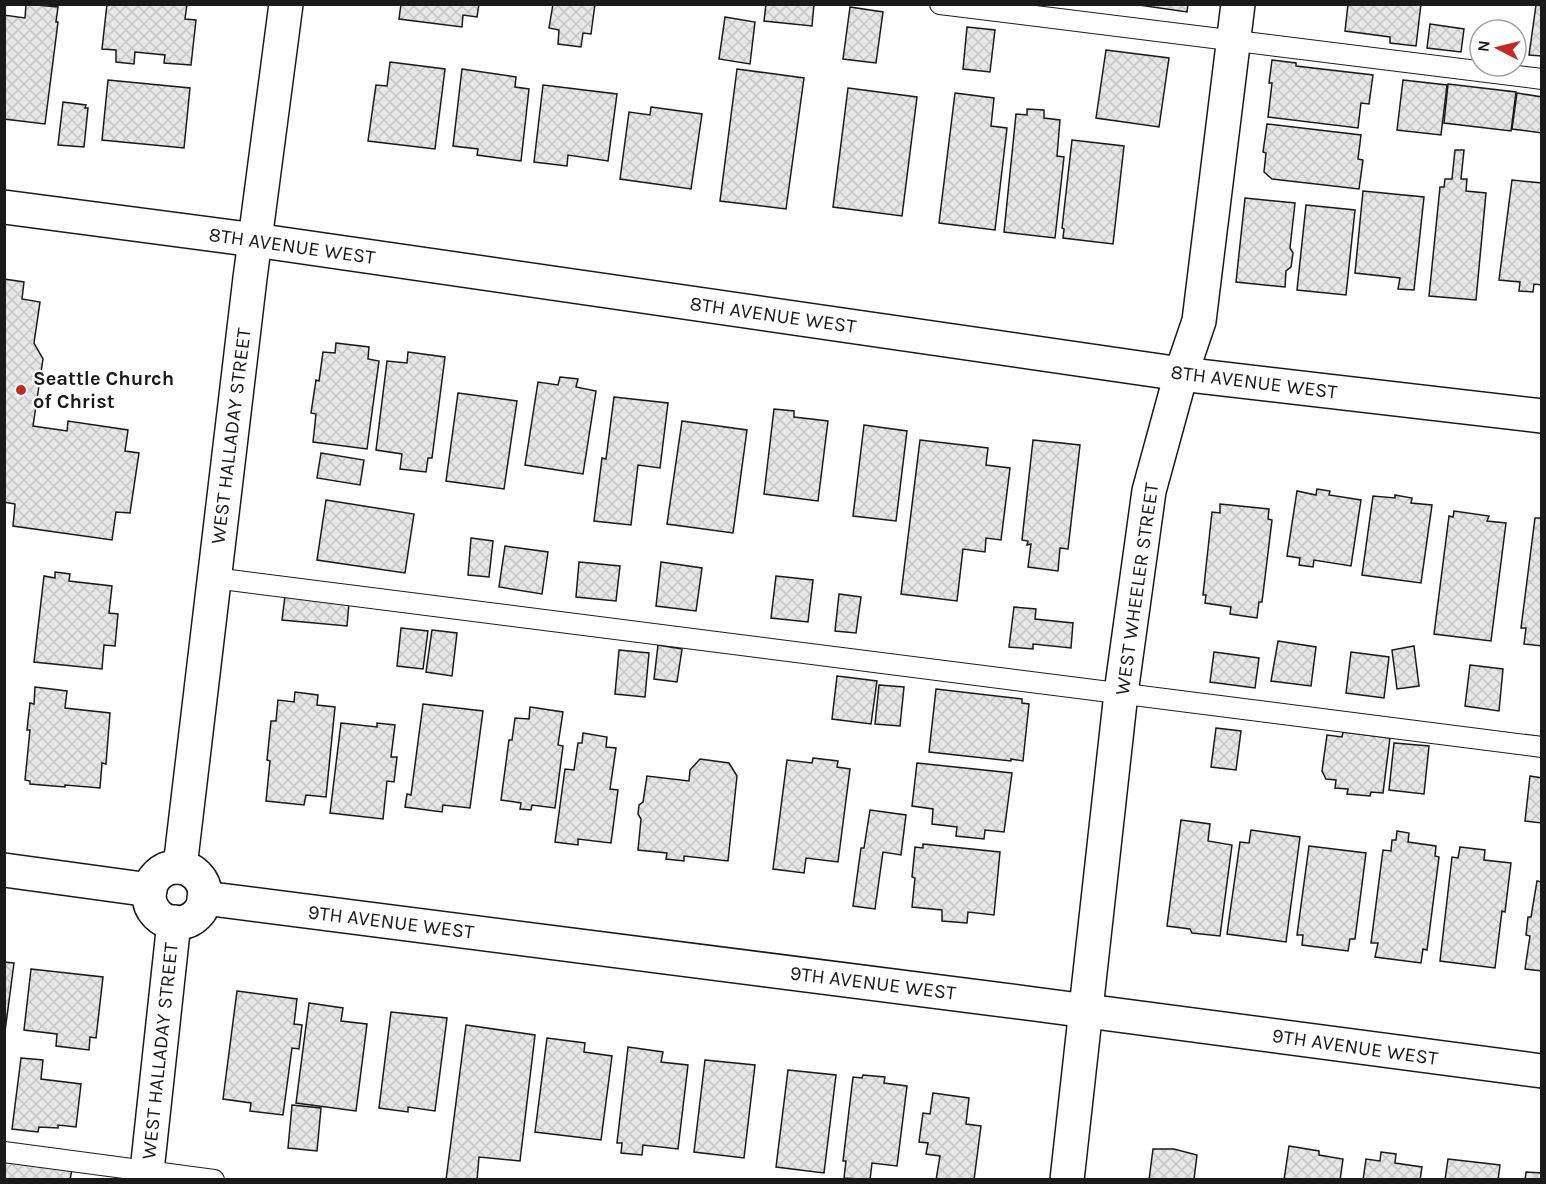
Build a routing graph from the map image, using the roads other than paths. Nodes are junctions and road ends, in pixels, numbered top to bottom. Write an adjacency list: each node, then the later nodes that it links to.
1 (286, 4): 7 (street, WEST HALLADAY STREET)
2 (940, 4): 4 (lane)
3 (1238, 4): 4 (street, WEST WHEELER STREET)
4 (1233, 40): 5 (lane); 8 (street, WEST WHEELER STREET)
5 (1542, 79)
6 (4, 207): 7 (street, 8TH AVENUE WEST)
7 (255, 240): 8 (street, 8TH AVENUE WEST); 10 (street, WEST HALLADAY STREET)
8 (1181, 374): 9 (street, 8TH AVENUE WEST); 11 (street, WEST WHEELER STREET)
9 (1542, 416)
10 (214, 578): 11 (lane); 13 (street, WEST HALLADAY STREET)
11 (1121, 693): 12 (lane); 18 (street, WEST WHEELER STREET)
12 (1542, 747)
13 (180, 867): 15 (street); 16 (street)
14 (4, 870): 15 (street)
15 (150, 890): 17 (street)
16 (204, 898): 17 (street); 18 (street, 9TH AVENUE WEST)
17 (174, 922): 21 (street, WEST HALLADAY STREET)
18 (1085, 1011): 19 (street, 9TH AVENUE WEST); 23 (street, WEST WHEELER STREET)
19 (1542, 1071)
20 (4, 1152): 21 (lane)
21 (146, 1175): 22 (lane)
22 (214, 1179)
23 (1067, 1179)

